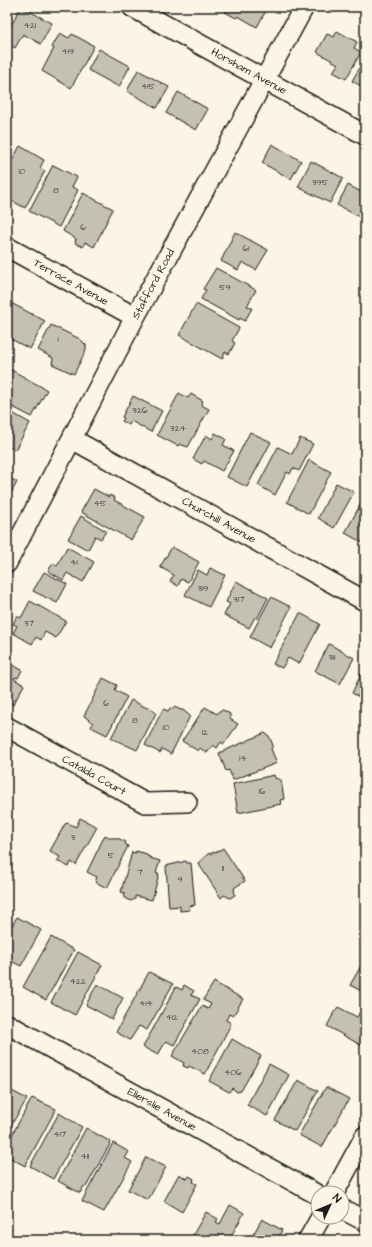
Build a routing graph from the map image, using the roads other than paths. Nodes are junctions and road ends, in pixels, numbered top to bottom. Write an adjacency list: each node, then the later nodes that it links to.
1 (132, 7): 3 (street, Horsham Avenue)
2 (304, 7): 3 (street, Stafford Road)
3 (264, 79): 4 (street, Horsham Avenue); 6 (street, Stafford Road)
4 (365, 135)
5 (7, 247): 6 (street, Terrace Avenue)
6 (135, 317): 7 (street, Stafford Road)
7 (72, 439): 8 (street, Stafford Road); 9 (street, Churchill Avenue)
8 (8, 561)
9 (365, 601)
10 (7, 727): 11 (street, Catalda Court)
11 (187, 802)
12 (7, 1024): 15 (street, Ellerslie Avenue)
13 (365, 1136): 14 (street)
14 (338, 1185)
15 (310, 1191)
16 (350, 1214): 17 (street)
17 (365, 1222)
18 (316, 1225): 19 (street)
19 (308, 1240)

